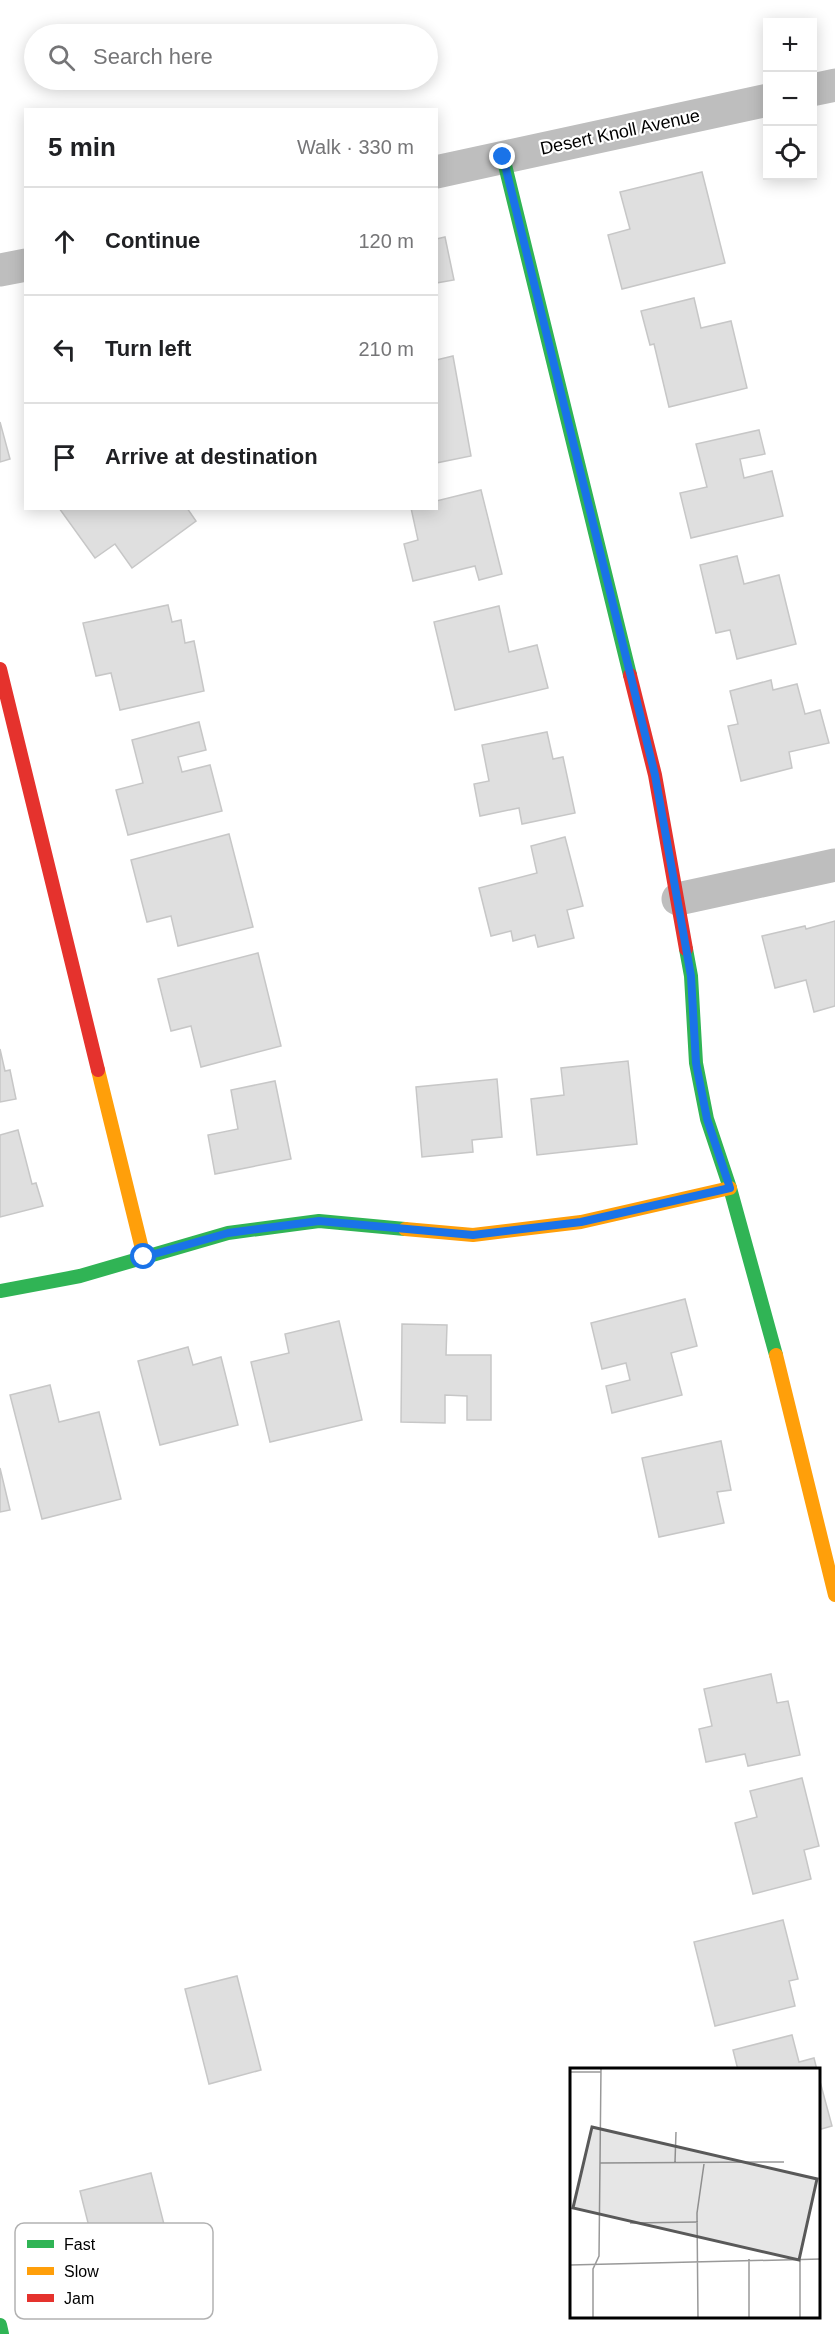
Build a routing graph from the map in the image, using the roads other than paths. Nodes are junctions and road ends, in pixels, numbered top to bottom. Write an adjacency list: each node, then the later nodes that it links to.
1 (835, 85): 2 (street)
2 (817, 89)
3 (763, 101): 4 (street, Desert Knoll Avenue)
4 (503, 157): 5 (street, Desert Knoll Avenue); 10 (street)
5 (438, 172)
6 (24, 265): 7 (street)
7 (0, 270)
8 (0, 669): 12 (street)
9 (835, 866): 10 (street)
10 (678, 899): 11 (street)
11 (730, 1188): 12 (street); 14 (street)
12 (144, 1257): 13 (street)
13 (0, 1290)
14 (835, 1595)
15 (0, 2325): 16 (street)
16 (2, 2334)

